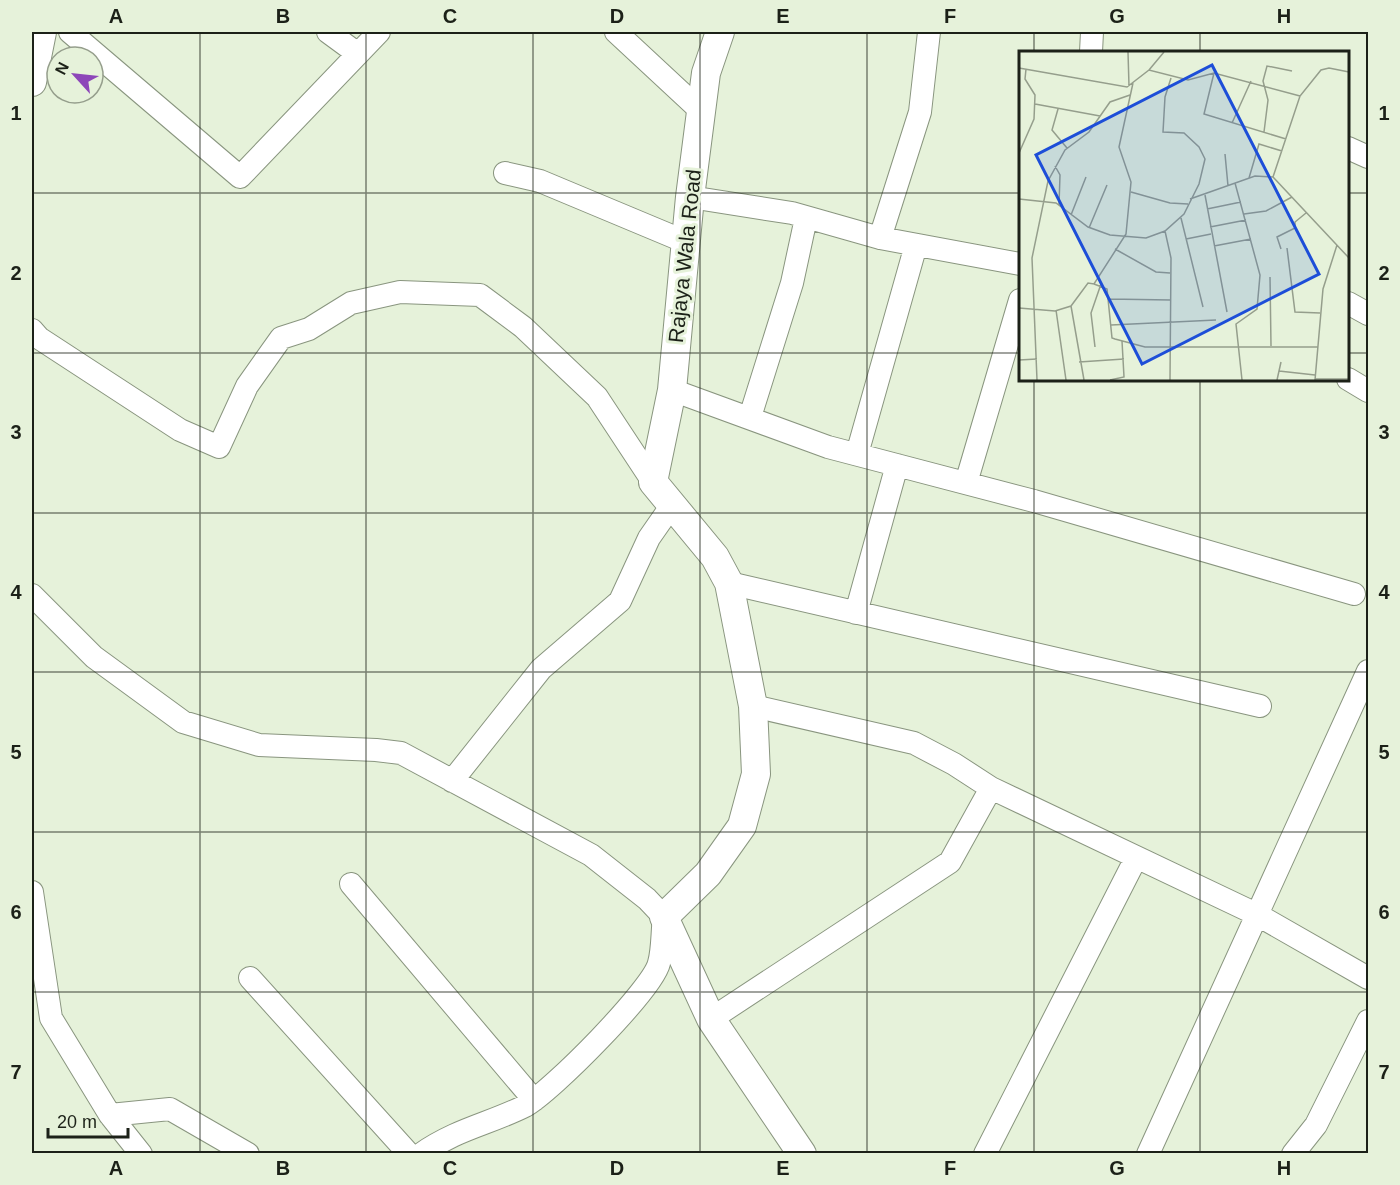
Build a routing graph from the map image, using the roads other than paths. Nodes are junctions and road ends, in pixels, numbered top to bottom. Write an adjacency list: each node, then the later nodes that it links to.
1 (42, 32): 11 (street)
2 (70, 32): 10 (street)
3 (328, 32): 10 (street)
4 (380, 32): 10 (street)
5 (616, 32): 12 (street)
6 (720, 32): 12 (street, Rajaya Wala Road)
7 (929, 32): 18 (street)
8 (1092, 32): 9 (street)
9 (1091, 51)
10 (358, 54)
11 (32, 82)
12 (701, 111): 16 (street, Rajaya Wala Road)
13 (1349, 149): 14 (street)
14 (1368, 157)
15 (505, 173): 19 (street)
16 (690, 197): 17 (street); 19 (street, Rajaya Wala Road)
17 (806, 218): 18 (street); 29 (street)
18 (880, 238): 20 (street)
19 (686, 242): 27 (street, Rajaya Wala Road)
20 (916, 244): 21 (street); 30 (street)
21 (1019, 264)
22 (1019, 303): 33 (street)
23 (1349, 304): 24 (street)
24 (1368, 314)
25 (32, 330): 32 (street)
26 (1349, 380): 28 (street)
27 (672, 390): 29 (street); 32 (street, Rajaya Wala Road)
28 (1368, 391)
29 (750, 417): 30 (street)
30 (857, 454): 31 (street)
31 (897, 465): 33 (street); 38 (street)
32 (653, 482): 34 (street)
33 (966, 483): 36 (street)
34 (672, 505): 35 (street); 42 (street)
35 (729, 583): 38 (street); 40 (street)
36 (1354, 594)
37 (32, 596): 42 (street)
38 (856, 613): 41 (street)
39 (1368, 671): 47 (street)
40 (753, 706): 43 (street); 48 (street)
41 (1260, 706)
42 (452, 781): 48 (street)
43 (991, 788): 44 (street); 52 (street)
44 (1136, 858): 47 (street); 61 (street)
45 (351, 885): 54 (street)
46 (32, 892): 51 (street)
47 (1257, 914): 50 (street); 62 (street)
48 (664, 917): 52 (street); 54 (street)
49 (250, 978): 58 (street)
50 (1368, 978)
51 (40, 1001): 55 (street)
52 (711, 1019): 60 (street)
53 (1368, 1021): 63 (street)
54 (534, 1100): 59 (street)
55 (110, 1115): 56 (street); 57 (street)
56 (141, 1154)
57 (248, 1154)
58 (409, 1154)
59 (422, 1154)
60 (802, 1154)
61 (985, 1154)
62 (1148, 1154)
63 (1293, 1154)

